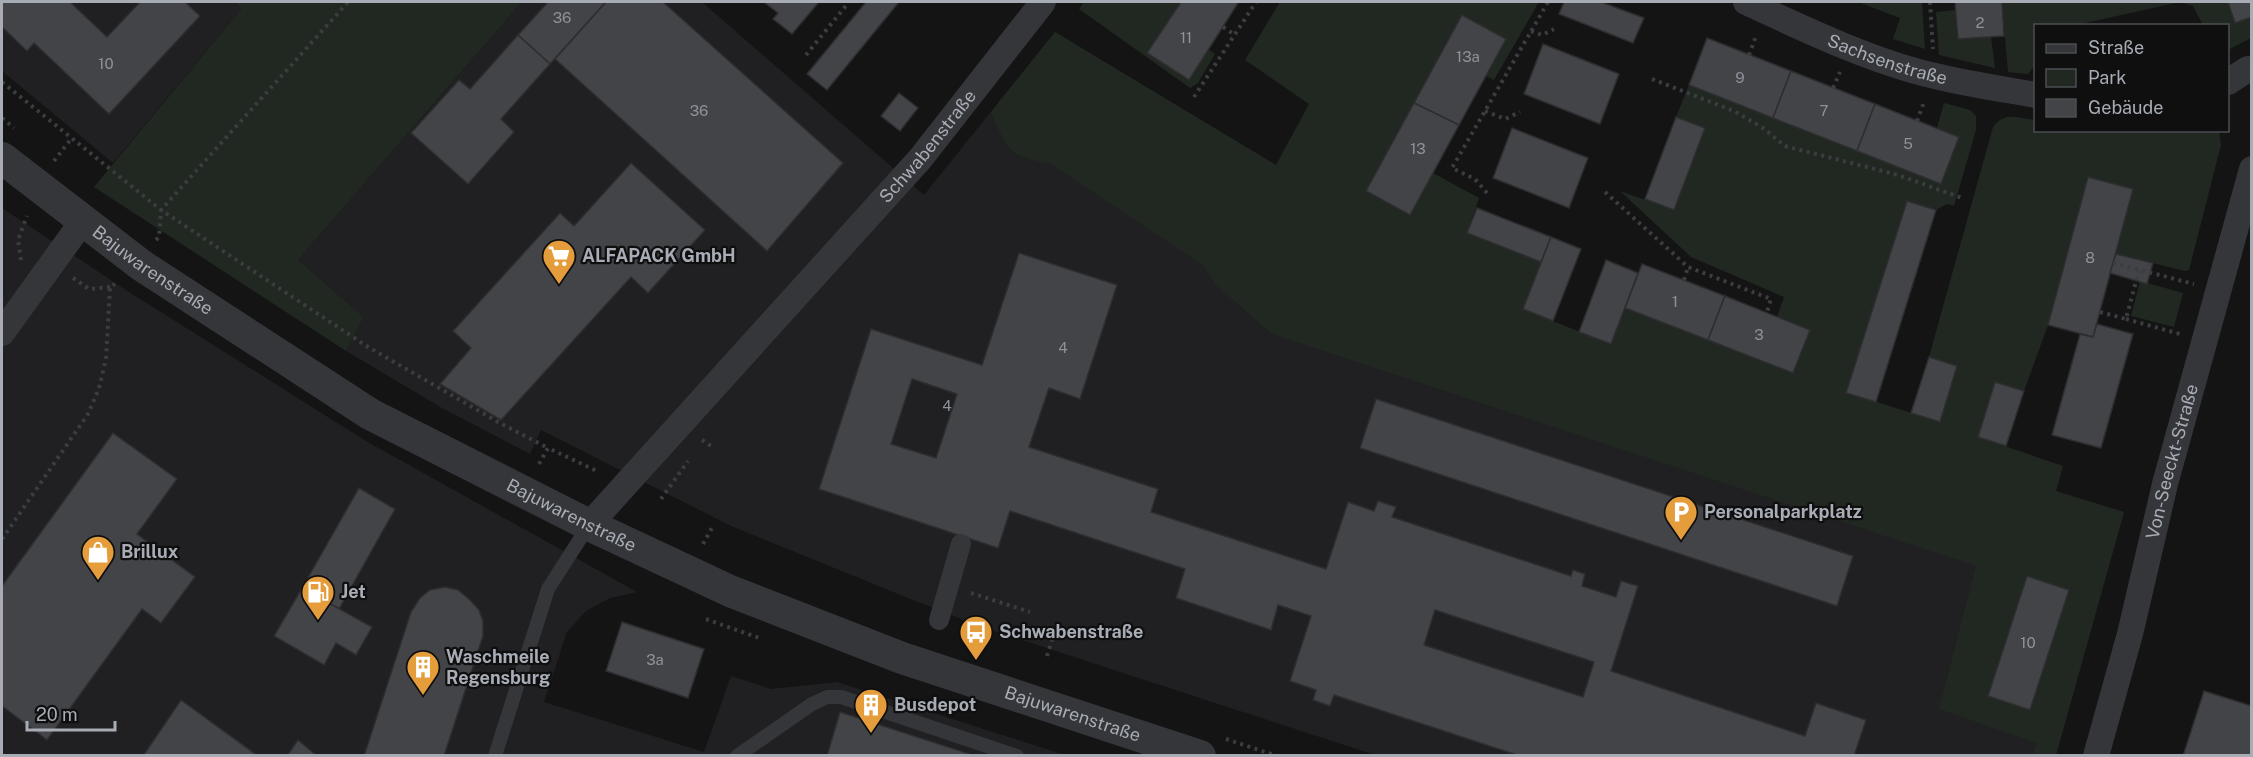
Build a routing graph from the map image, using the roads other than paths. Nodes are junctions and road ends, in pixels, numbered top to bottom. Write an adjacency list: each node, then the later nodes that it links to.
1 (1043, 2): 8 (street, Schwabenstraße)
2 (1746, 2): 3 (street, Sachsenstraße)
3 (2034, 95)
4 (2, 158): 6 (street, Bajuwarenstraße)
5 (2252, 169): 17 (street, Von-Seeckt-Straße)
6 (82, 222): 7 (street); 8 (street, Bajuwarenstraße)
7 (2, 333)
8 (589, 525): 11 (lane); 16 (street, Bajuwarenstraße)
9 (961, 544): 10 (street)
10 (939, 620)
11 (506, 721): 12 (lane); 13 (lane)
12 (495, 756)
13 (500, 756)
14 (737, 756): 15 (lane)
15 (1017, 756)
16 (1200, 756)
17 (2096, 756)

